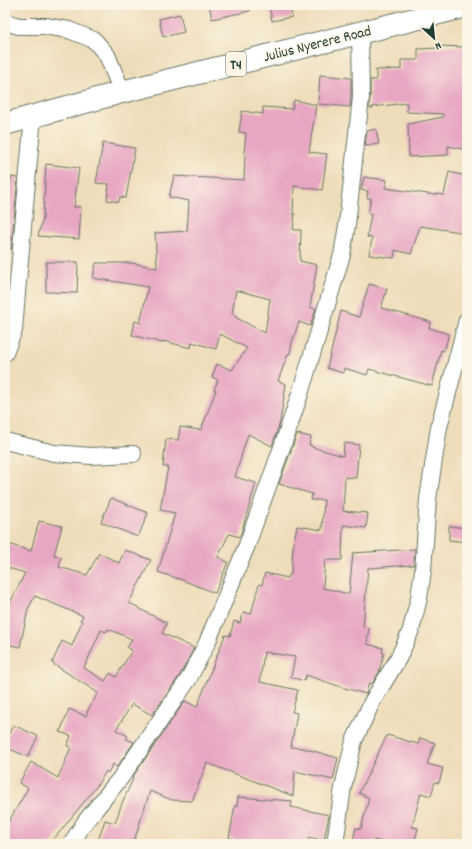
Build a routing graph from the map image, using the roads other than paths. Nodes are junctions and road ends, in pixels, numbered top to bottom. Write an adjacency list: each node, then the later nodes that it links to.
1 (467, 6): 3 (highway, Julius Nyerere Road / T4)
2 (5, 22): 4 (street)
3 (360, 33): 4 (highway, Julius Nyerere Road / T4); 11 (street)
4 (122, 92): 5 (highway, Julius Nyerere Road / T4)
5 (33, 116): 6 (highway, Julius Nyerere Road / T4); 8 (street)
6 (5, 124)
7 (467, 320): 12 (street)
8 (5, 353)
9 (5, 441): 10 (street)
10 (133, 454)
11 (71, 844)
12 (335, 844)

